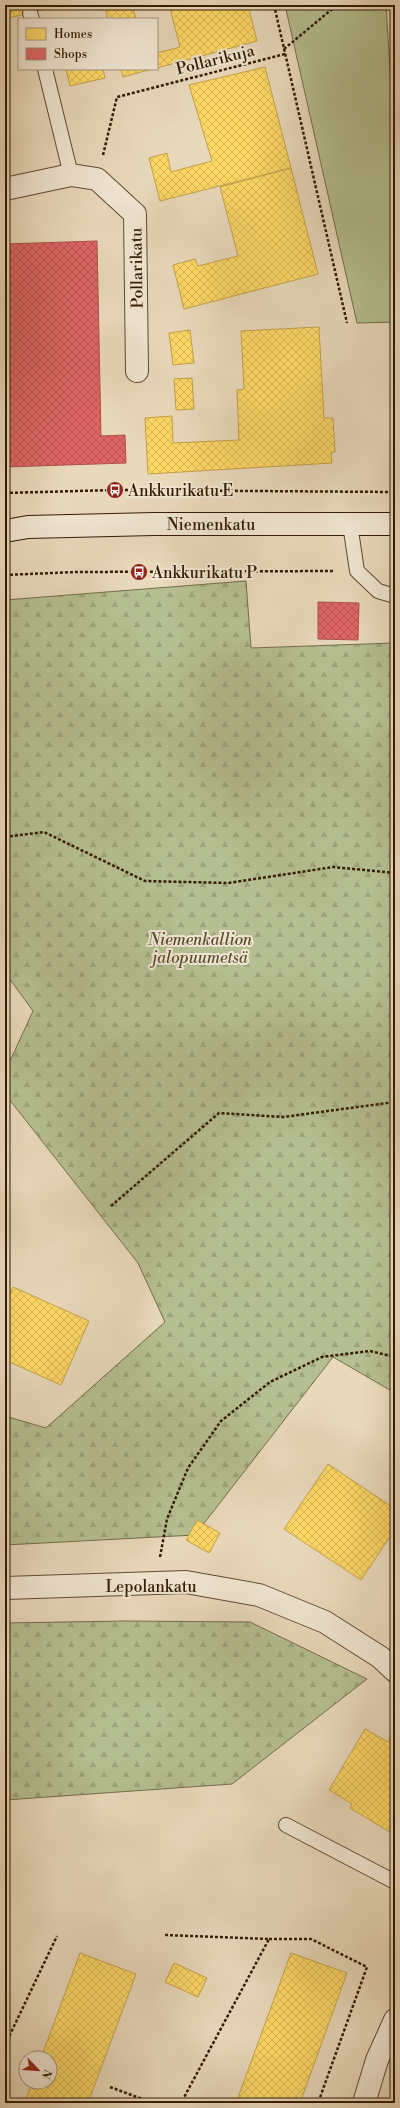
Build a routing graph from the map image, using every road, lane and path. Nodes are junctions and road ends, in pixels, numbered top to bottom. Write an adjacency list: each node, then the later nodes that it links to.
1 (274, 5): 3 (path)
2 (336, 5): 3 (path)
3 (284, 49): 4 (path)
4 (286, 54): 7 (path, Pollarikuja); 9 (path)
5 (45, 70): 6 (lane)
6 (71, 175): 7 (street); 8 (street)
7 (97, 179): 10 (street, Pollarikatu)
8 (5, 189)
9 (347, 323)
10 (138, 371)
11 (395, 492): 12 (path)
12 (5, 493)
13 (350, 524): 14 (street, Niemenkatu); 16 (street, Niemenkatu); 18 (lane)
14 (395, 524)
15 (5, 525): 16 (street, Niemenkatu)
16 (28, 527): 17 (street, Niemenkatu)
17 (5, 531)
18 (357, 571): 19 (path); 20 (lane)
19 (5, 575)
20 (395, 596)
21 (5, 838): 22 (path)
22 (395, 873)
23 (395, 1102): 24 (path)
24 (111, 1206)
25 (395, 1358): 26 (path)
26 (156, 1584): 27 (street, Lepolankatu); 28 (street, Lepolankatu)
27 (5, 1588)
28 (395, 1671)
29 (286, 1825): 30 (lane)
30 (395, 1882)
31 (165, 1935): 33 (path)
32 (57, 1936): 35 (path)
33 (270, 1939): 38 (path); 39 (path)
34 (395, 2020): 40 (street)
35 (5, 2045)
36 (110, 2087): 37 (path)
37 (154, 2103)
38 (181, 2103)
39 (318, 2103)
40 (364, 2103)

